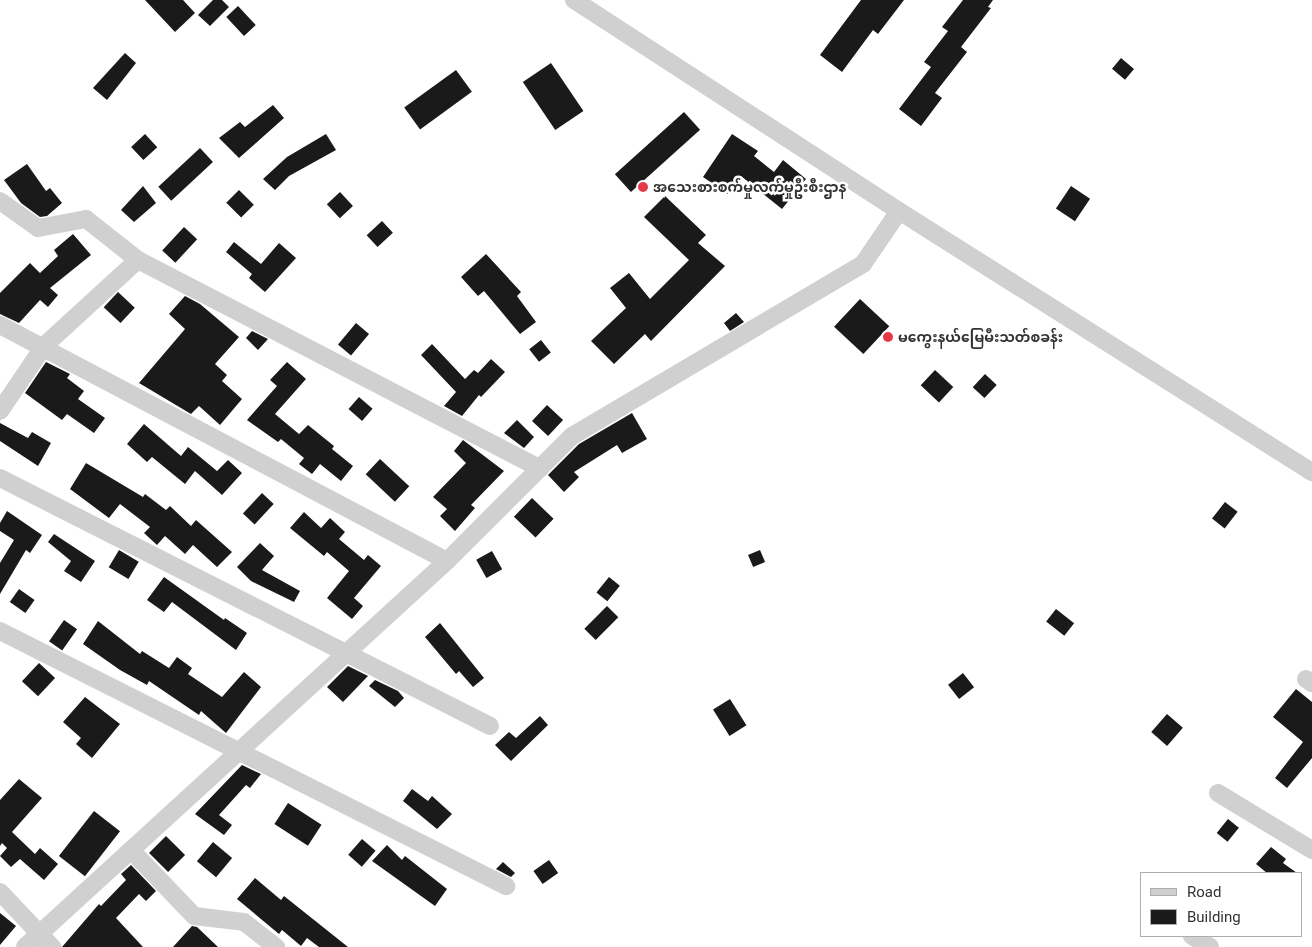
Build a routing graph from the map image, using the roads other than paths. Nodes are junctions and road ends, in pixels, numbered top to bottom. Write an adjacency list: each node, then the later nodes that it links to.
1 (574, 0): 3 (street)
2 (0, 201): 4 (street)
3 (899, 212): 8 (street); 9 (street)
4 (138, 260): 6 (street); 8 (street)
5 (0, 325): 6 (street)
6 (44, 346): 7 (street); 11 (street)
7 (0, 411)
8 (540, 468): 11 (street)
9 (1312, 472)
10 (0, 478): 13 (street)
11 (448, 561): 13 (street)
12 (0, 631): 15 (street)
13 (347, 653): 14 (street); 15 (street)
14 (490, 726)
15 (238, 753): 17 (street); 19 (street)
16 (1218, 793): 18 (street)
17 (131, 850): 21 (street); 25 (street)
18 (1312, 850)
19 (506, 886)
20 (0, 892): 21 (street)
21 (39, 934): 23 (street); 24 (street)
22 (1194, 937): 26 (street)
23 (24, 947)
24 (52, 947)
25 (276, 947)
26 (1210, 947)

